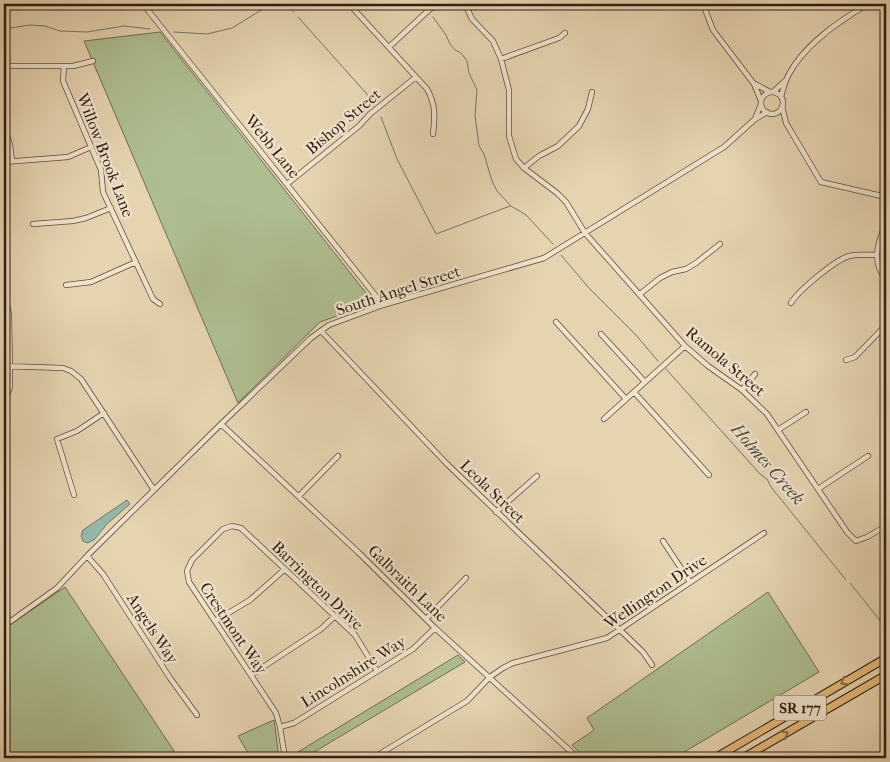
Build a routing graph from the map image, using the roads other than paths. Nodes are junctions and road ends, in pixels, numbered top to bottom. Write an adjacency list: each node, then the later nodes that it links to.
1 (349, 4): 8 (street)
2 (446, 4): 8 (street)
3 (465, 4): 9 (street)
4 (703, 4): 15 (street)
5 (868, 4): 14 (street)
6 (145, 5): 31 (street, Webb Lane)
7 (565, 32): 9 (street)
8 (389, 47): 13 (street)
9 (501, 59): 30 (street)
10 (93, 61): 12 (street)
11 (4, 66): 12 (street)
12 (64, 66): 27 (street, Willow Brook Lane)
13 (416, 77): 26 (street); 31 (street, Bishop Street)
14 (786, 80): 17 (street); 18 (street)
15 (754, 84): 17 (street); 19 (street)
16 (592, 92): 30 (street)
17 (772, 92): 18 (street); 19 (street)
18 (781, 97): 20 (street)
19 (761, 102): 21 (street); 23 (street, South Angel Street)
20 (782, 106): 22 (street); 24 (street)
21 (767, 112): 22 (street); 23 (street, South Angel Street)
22 (773, 113): 24 (street)
23 (754, 120): 36 (street, South Angel Street)
24 (786, 123): 32 (street)
25 (4, 126): 28 (street)
26 (433, 134)
27 (91, 147): 28 (street); 33 (street, Willow Brook Lane)
28 (12, 161): 29 (street)
29 (4, 162)
30 (524, 168): 36 (street, Ramola Street)
31 (287, 184): 46 (street, Webb Lane)
32 (886, 197)
33 (111, 208): 35 (street); 39 (street, Willow Brook Lane)
34 (886, 222): 38 (street)
35 (33, 224)
36 (586, 233): 43 (street, Ramola Street); 46 (street, South Angel Street)
37 (720, 244): 43 (street)
38 (876, 255): 40 (street); 44 (street)
39 (136, 262): 41 (street); 45 (street, Willow Brook Lane)
40 (886, 279)
41 (66, 286)
42 (4, 293): 53 (street)
43 (640, 294): 51 (street, Ramola Street)
44 (791, 302)
45 (160, 304)
46 (383, 305): 49 (street, South Angel Street)
47 (556, 322): 58 (street)
48 (886, 326): 52 (street)
49 (321, 331): 63 (street, South Angel Street); 73 (street, Leola Street)
50 (601, 334): 55 (street)
51 (685, 346): 55 (street); 56 (street, Ramola Street)
52 (846, 360)
53 (7, 366): 59 (street); 61 (street)
54 (755, 374): 56 (street)
55 (645, 382): 57 (street)
56 (742, 390): 64 (street, Ramola Street)
57 (634, 392): 58 (street); 67 (street)
58 (626, 399): 62 (street)
59 (4, 403)
60 (806, 412): 64 (street)
61 (104, 414): 70 (street); 71 (street)
62 (604, 419)
63 (221, 424): 70 (street, South Angel Street); 72 (street, Galbraith Lane)
64 (778, 430): 69 (street, Ramola Street)
65 (338, 456): 72 (street)
66 (868, 456): 69 (street)
67 (709, 475)
68 (538, 476): 73 (street)
69 (818, 489): 75 (street, Ramola Street)
70 (154, 490): 78 (street, South Angel Street)
71 (74, 495)
72 (299, 496): 83 (street, Galbraith Lane)
73 (496, 512): 87 (street, Leola Street)
74 (232, 526): 79 (street, Barrington Drive); 84 (street, Crestmont Way)
75 (886, 526)
76 (764, 533): 81 (street, Wellington Drive)
77 (663, 540): 81 (street)
78 (88, 556): 85 (street, South Angel Street); 94 (street, Angels Way)
79 (285, 569): 82 (street, Barrington Drive); 84 (street)
80 (466, 578): 83 (street)
81 (690, 582): 87 (street, Wellington Drive)
82 (336, 616): 90 (street, Barrington Drive); 92 (street)
83 (426, 619): 86 (street, Galbraith Lane)
84 (215, 622): 92 (street, Crestmont Way)
85 (4, 626)
86 (434, 628): 90 (street, Lincolnshire Way); 93 (street, Galbraith Lane)
87 (619, 630): 89 (street, Leola Street); 93 (street, Wellington Drive)
88 (886, 658): 99 (highway, SR 177, one-way to 99)
89 (652, 665)
90 (377, 671): 95 (street, Lincolnshire Way)
91 (886, 674): 100 (highway, SR 177, one-way to 91)
92 (251, 675): 95 (street, Crestmont Way)
93 (490, 677): 97 (street, Wellington Drive); 98 (street, Galbraith Lane)
94 (197, 715)
95 (280, 727): 96 (street, Crestmont Way)
96 (285, 758)
97 (373, 758)
98 (578, 758)
99 (715, 758)
100 (743, 758)

